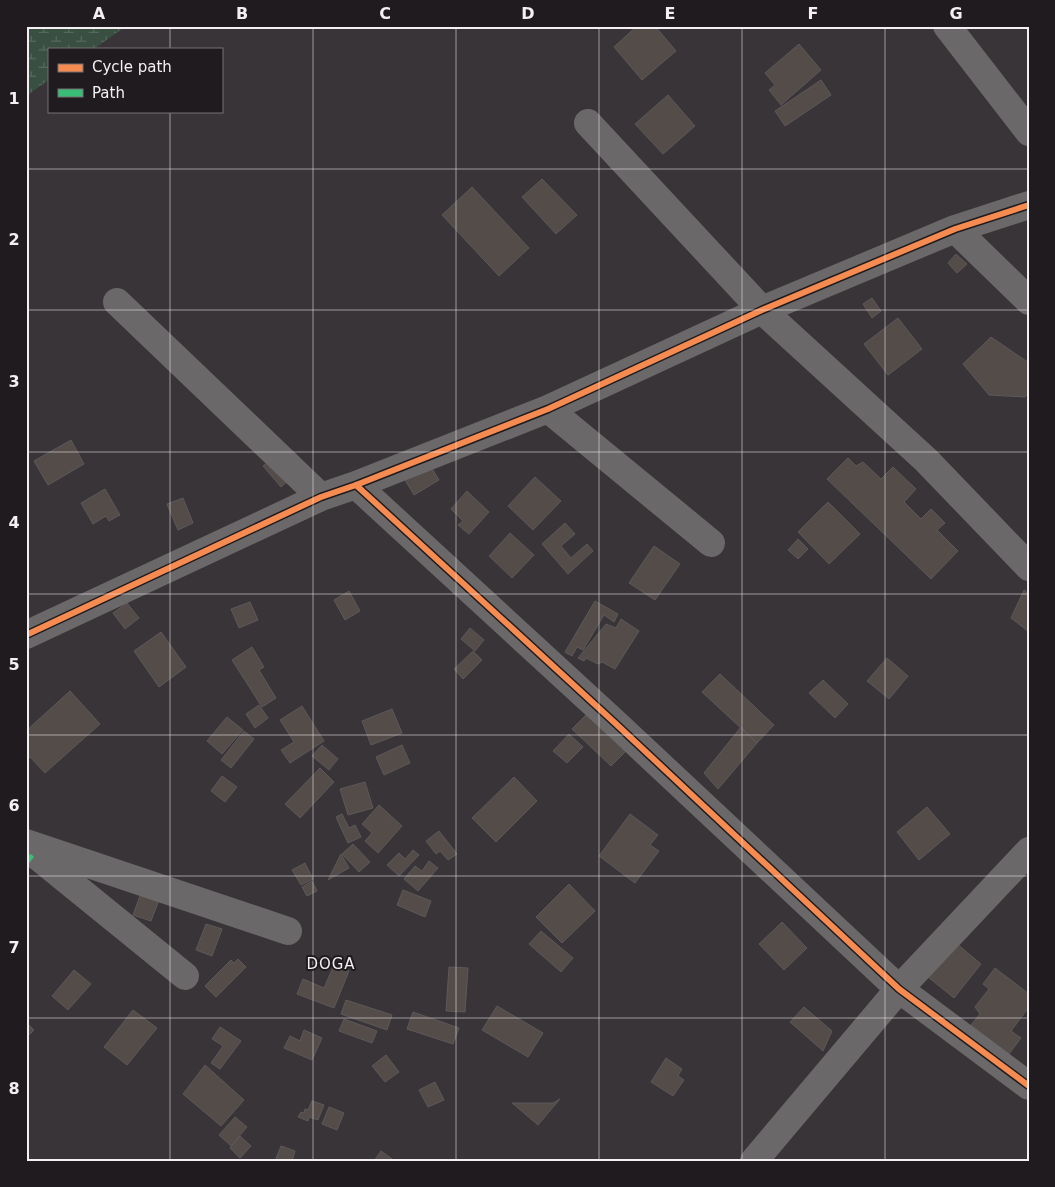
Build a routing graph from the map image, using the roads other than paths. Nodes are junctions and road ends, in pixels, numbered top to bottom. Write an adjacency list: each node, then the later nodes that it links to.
1 (947, 26): 3 (street)
2 (588, 123): 8 (street)
3 (1029, 132)
4 (1029, 205): 5 (street)
5 (955, 229): 7 (street); 8 (street)
6 (117, 302): 11 (street)
7 (1029, 302)
8 (762, 310): 9 (street); 13 (street)
9 (548, 409): 10 (street); 12 (street)
10 (356, 485): 11 (street); 20 (street)
11 (320, 497): 14 (street)
12 (711, 543)
13 (1029, 567)
14 (26, 635)
15 (26, 843): 18 (street)
16 (26, 847): 19 (street)
17 (1029, 850): 20 (street)
18 (288, 931)
19 (185, 976)
20 (899, 989): 21 (street); 22 (street)
21 (1029, 1086)
22 (754, 1161)

